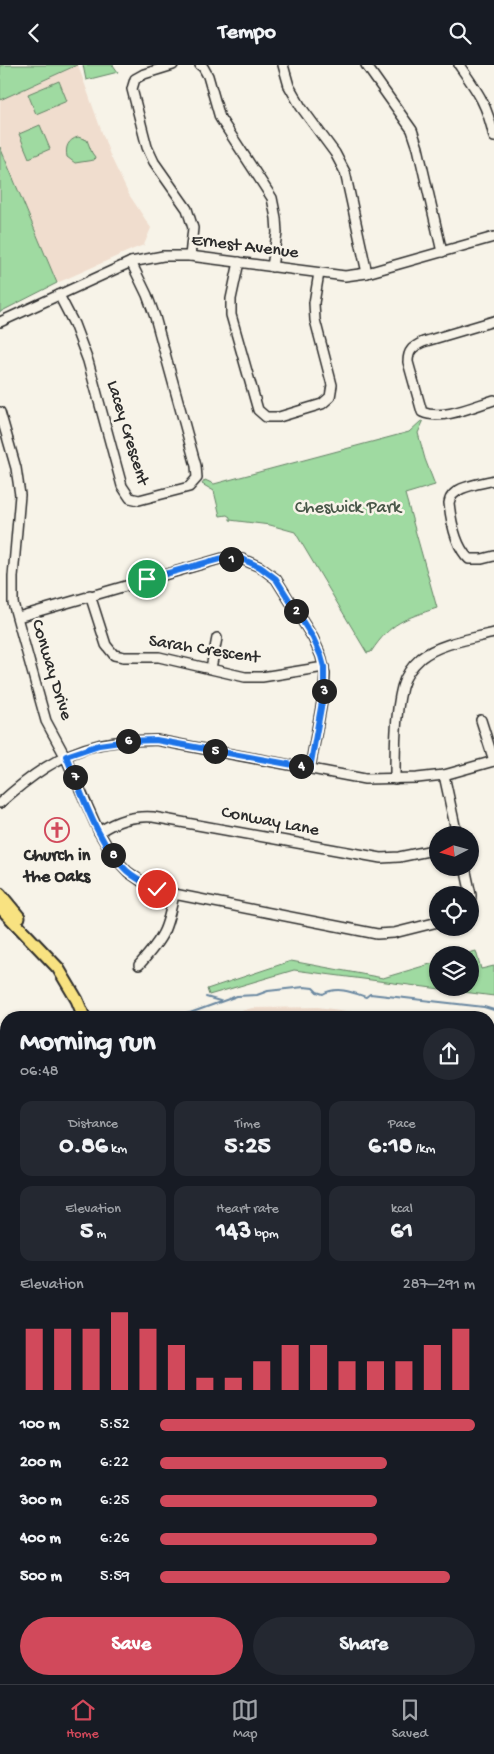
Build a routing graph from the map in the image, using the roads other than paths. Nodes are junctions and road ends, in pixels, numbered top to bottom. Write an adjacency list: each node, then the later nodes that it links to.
1 (173, 65): 9 (street)
2 (200, 65): 12 (street)
3 (283, 65): 14 (street)
4 (366, 65): 8 (street)
5 (459, 65): 6 (street)
6 (494, 137)
7 (494, 237): 8 (street, Ernest Avenue)
8 (442, 252): 14 (street, Ernest Avenue)
9 (190, 256): 10 (street, Ernest Avenue); 11 (street, Ernest Avenue)
10 (131, 262): 15 (street, Ernest Avenue); 15 (street, Lacey Crescent)
11 (239, 262): 12 (street, Ernest Avenue); 13 (street)
12 (272, 267): 13 (street, Ernest Avenue)
13 (319, 273): 14 (street, Ernest Avenue)
14 (367, 273)
15 (59, 295): 17 (street, Ernest Avenue)
16 (494, 321): 18 (street)
17 (0, 322)
18 (494, 401)
19 (0, 412): 23 (street, Conway Drive)
20 (494, 480): 21 (street)
21 (494, 556)
22 (90, 595): 23 (street); 26 (street); 27 (street, Sarah Crescent)
23 (18, 617): 29 (street, Conway Drive)
24 (494, 633): 33 (street)
25 (217, 638): 27 (street)
26 (324, 667): 27 (street, Sarah Crescent); 31 (street)
27 (211, 668)
28 (481, 720): 30 (street)
29 (66, 756): 31 (street); 34 (street); 36 (street, Conway Drive)
30 (494, 761): 32 (street)
31 (310, 768): 33 (street)
32 (444, 775): 33 (street); 35 (street)
33 (395, 779)
34 (0, 803)
35 (455, 826)
36 (99, 833): 37 (street, Conway Lane); 39 (street, Conway Drive)
37 (429, 851)
38 (0, 894): 42 (main road)
39 (174, 894): 41 (street, Conway Drive); 43 (street)
40 (0, 907): 42 (main road)
41 (429, 924)
42 (48, 957): 44 (main road)
43 (139, 965)
44 (81, 1011)

